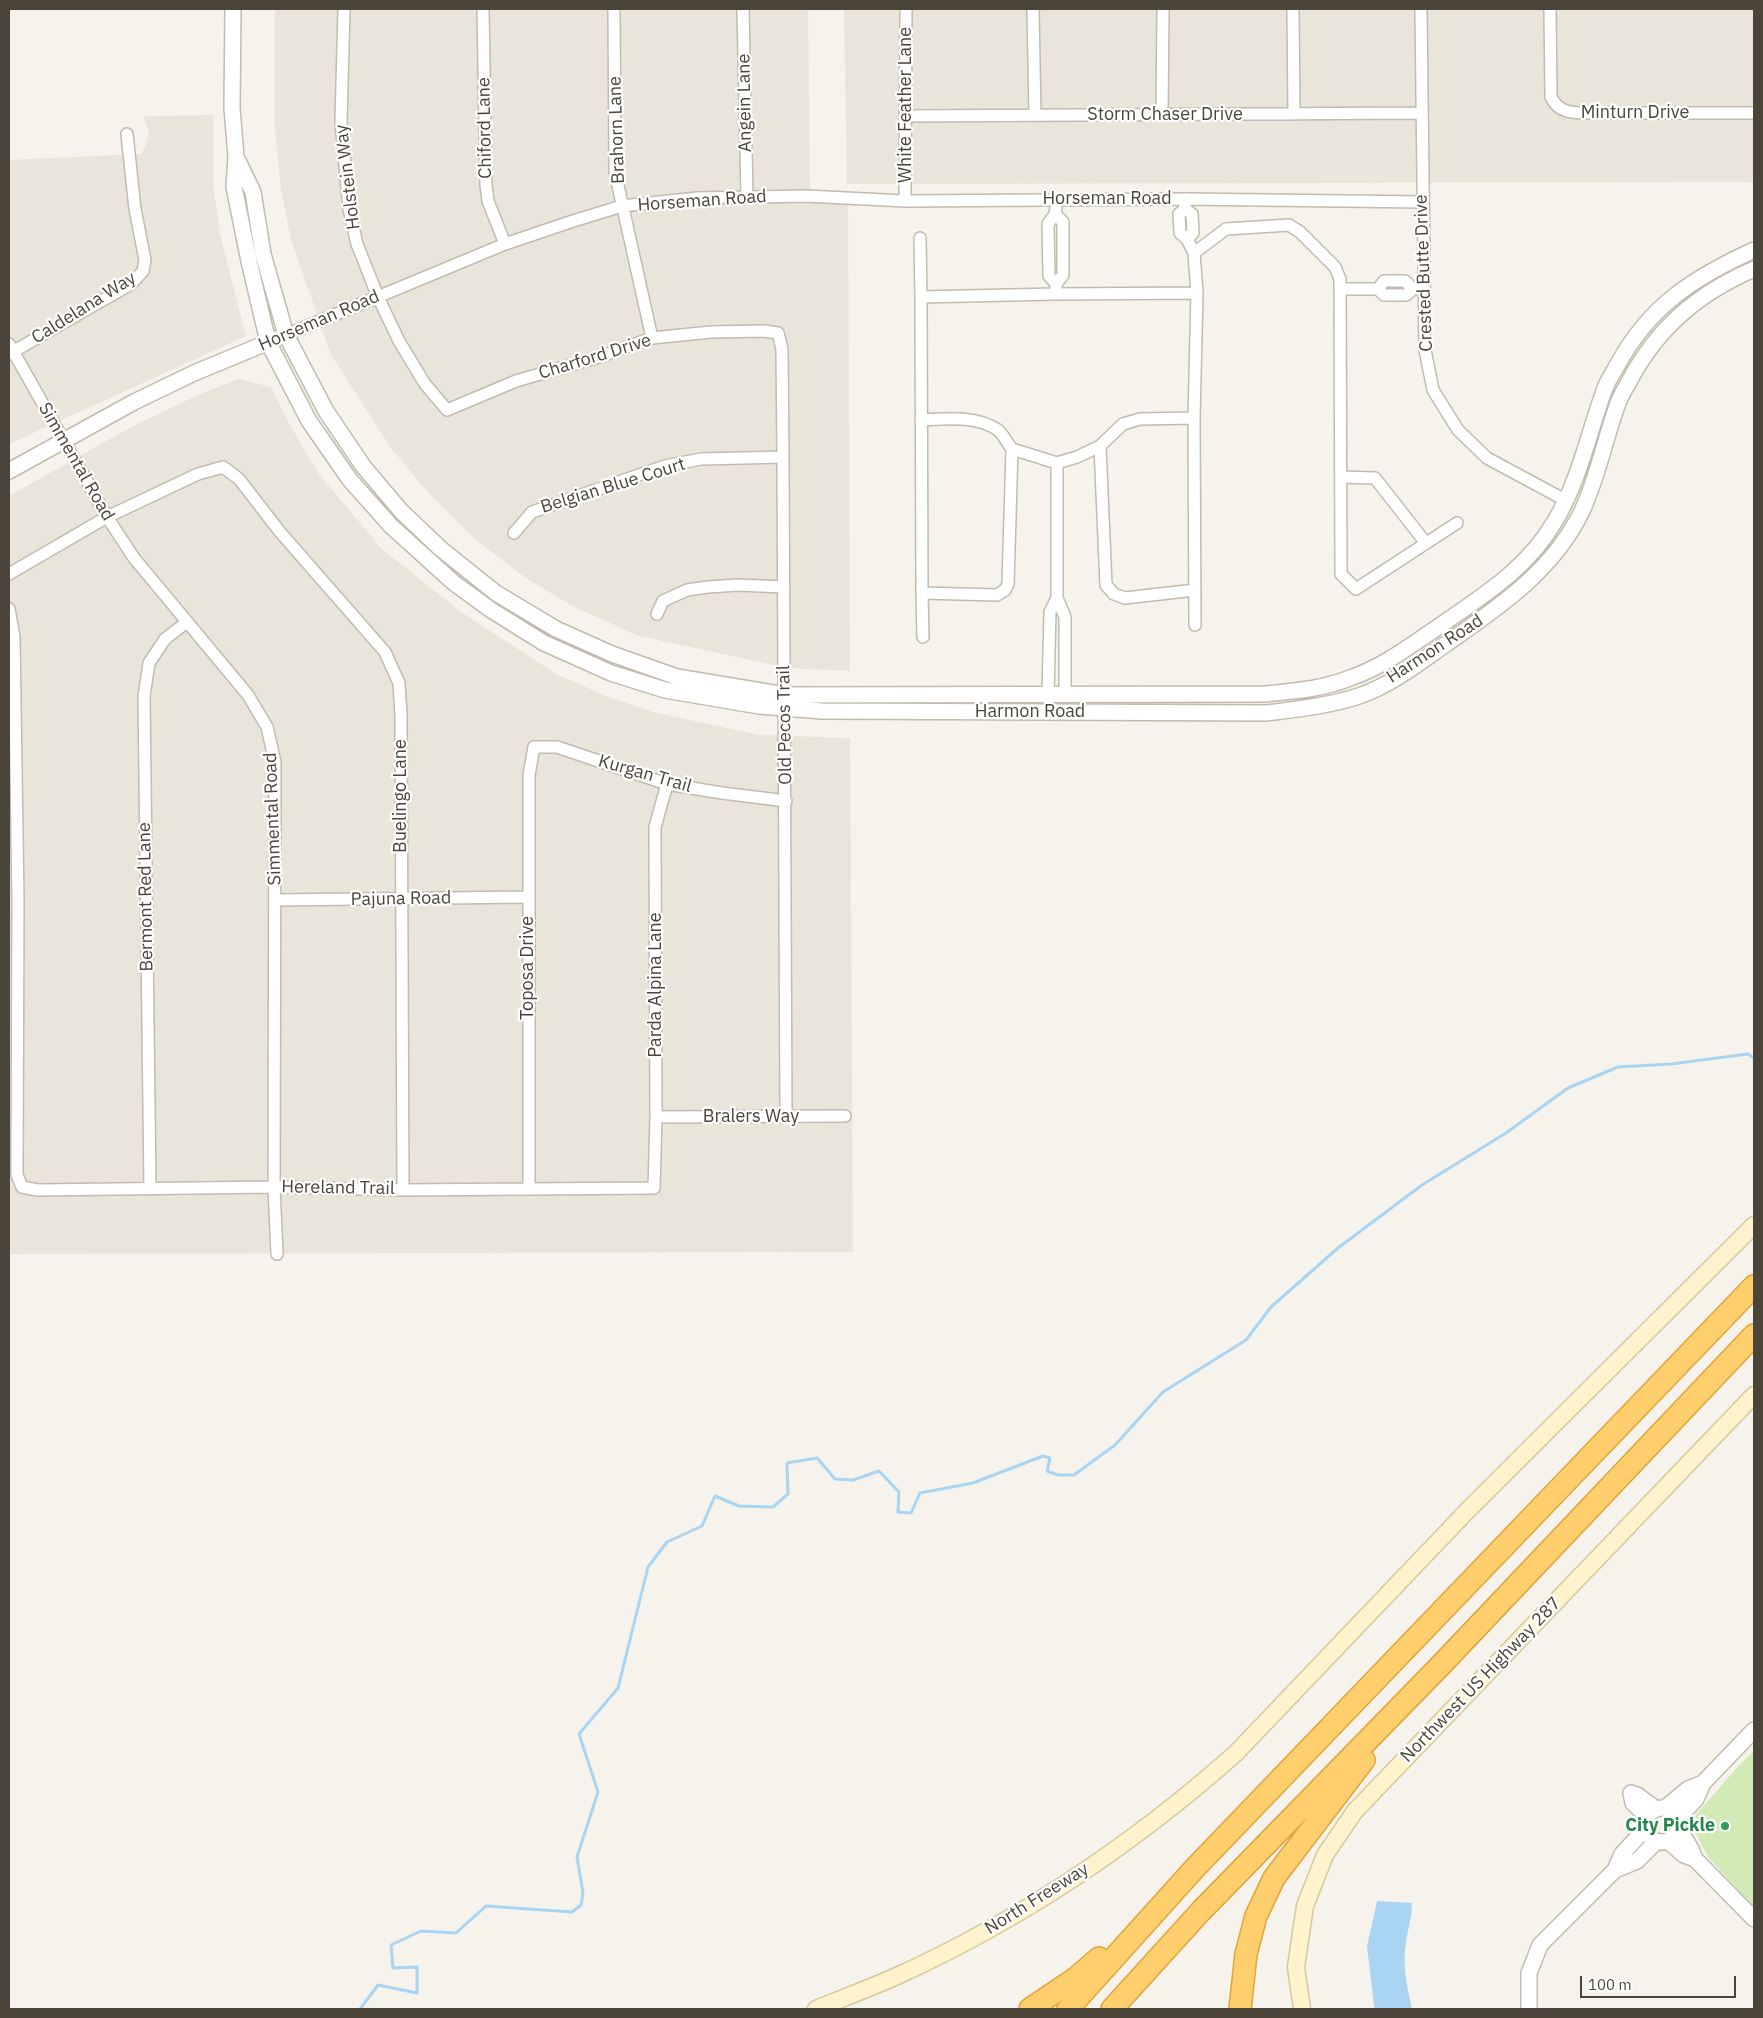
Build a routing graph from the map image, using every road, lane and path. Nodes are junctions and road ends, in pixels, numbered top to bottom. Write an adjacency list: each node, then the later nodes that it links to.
1 (233, 9): 19 (street)
2 (344, 9): 35 (street, Holstein Way)
3 (483, 9): 27 (street, Chiford Lane)
4 (614, 9): 25 (street, Brahorn Lane)
5 (743, 9): 20 (street, Angein Lane)
6 (906, 9): 17 (street, White Feather Lane)
7 (1033, 9): 16 (street)
8 (1163, 9): 14 (street)
9 (1293, 9): 15 (street)
10 (1421, 9): 12 (street, Crested Butte Drive)
11 (1550, 9): 13 (street, Minturn Drive)
12 (1422, 113): 15 (street, Storm Chaser Drive); 23 (street, Crested Butte Drive)
13 (1754, 113)
14 (1162, 114): 15 (street, Storm Chaser Drive); 16 (street, Storm Chaser Drive)
15 (1294, 114)
16 (1035, 115): 17 (street, Storm Chaser Drive)
17 (907, 116): 22 (street, White Feather Lane)
18 (127, 134): 41 (street, Caldelana Way)
19 (236, 157): 38 (street); 40 (street)
20 (747, 197): 22 (street, Horseman Road); 25 (street, Horseman Road)
21 (1056, 199): 22 (street, Horseman Road); 24 (street, Horseman Road); 32 (street)
22 (905, 201)
23 (1422, 202): 24 (street, Horseman Road); 31 (street, Crested Butte Drive)
24 (1185, 204): 29 (street)
25 (622, 206): 27 (street, Horseman Road); 39 (street, Brahorn Lane)
26 (920, 238): 36 (street)
27 (505, 244): 35 (street, Horseman Road)
28 (1754, 250): 52 (street, Harmon Road)
29 (1194, 253): 33 (street); 34 (street)
30 (1754, 269): 69 (street, Harmon Road)
31 (1418, 288): 33 (street); 52 (street, Crested Butte Drive)
32 (1056, 289): 34 (street); 36 (street)
33 (1340, 289): 51 (street)
34 (1197, 293): 43 (street)
35 (378, 297): 38 (street, Horseman Road); 42 (street, Holstein Way)
36 (921, 297): 44 (street)
37 (778, 333): 39 (street, Charford Drive); 48 (street, Old Pecos Trail)
38 (286, 335): 40 (street, Horseman Road); 69 (street)
39 (652, 338): 42 (street, Charford Drive)
40 (268, 342): 45 (street, Horseman Road); 69 (street)
41 (10, 350): 45 (street, Simmental Road)
42 (448, 410)
43 (1194, 418): 46 (street); 59 (street)
44 (922, 420): 47 (street); 60 (street)
45 (65, 440): 50 (street, Horseman Road); 53 (street, Simmental Road)
46 (1100, 446): 49 (street); 59 (street)
47 (1012, 449): 49 (street); 60 (street)
48 (783, 457): 55 (street, Belgian Blue Court); 58 (street, Old Pecos Trail)
49 (1057, 463): 61 (street)
50 (9, 471)
51 (1340, 477): 56 (street); 56 (street)
52 (1565, 500): 68 (street, Harmon Road)
53 (107, 518): 57 (street); 64 (street, Simmental Road); 74 (street, Buelingo Lane)
54 (1457, 523): 56 (street)
55 (514, 533)
56 (1425, 542)
57 (9, 574)
58 (784, 587): 63 (street); 69 (street, Old Pecos Trail)
59 (1195, 590): 65 (street)
60 (922, 593): 66 (street)
61 (1058, 598): 67 (street); 68 (street)
62 (9, 608): 75 (street)
63 (657, 614)
64 (186, 622): 76 (street, Simmental Road); 82 (street, Bermont Red Lane)
65 (1195, 625)
66 (923, 637)
67 (1048, 694): 68 (street, Harmon Road); 69 (street, Harmon Road)
68 (1064, 694)
69 (785, 702): 72 (street, Old Pecos Trail)
70 (534, 747): 71 (street, Kurgan Trail); 73 (street, Toposa Drive)
71 (667, 784): 72 (street, Kurgan Trail); 79 (street, Parda Alpina Lane)
72 (786, 801): 77 (street, Old Pecos Trail)
73 (528, 897): 74 (street, Pajuna Road); 83 (street, Toposa Drive)
74 (401, 899): 76 (street, Pajuna Road); 84 (street, Buelingo Lane)
75 (13, 900): 82 (street, Hereland Trail)
76 (275, 900): 80 (street, Simmental Road)
77 (786, 1116): 78 (street, Bralers Way); 79 (street, Bralers Way)
78 (845, 1116)
79 (656, 1117): 81 (street, Parda Alpina Lane)
80 (274, 1187): 82 (street, Hereland Trail); 84 (street, Hereland Trail); 86 (street, Simmental Road)
81 (654, 1188): 83 (street, Hereland Trail)
82 (150, 1189)
83 (529, 1189): 84 (street, Hereland Trail)
84 (403, 1190)
85 (1754, 1225): 101 (main road, North Freeway)
86 (277, 1254)
87 (1754, 1286): 97 (highway)
88 (1754, 1335): 90 (highway)
89 (1754, 1395): 107 (main road, Northwest US Highway 287)
90 (1420, 1686): 99 (highway); 106 (highway)
91 (1754, 1730): 92 (street)
92 (1703, 1783): 93 (street); 94 (street)
93 (1654, 1816): 94 (street); 95 (street); 98 (street)
94 (1678, 1823): 95 (street); 96 (street)
95 (1662, 1841): 96 (street); 98 (street)
96 (1695, 1859): 100 (street)
97 (1194, 1869): 102 (highway); 103 (highway)
98 (1615, 1870): 108 (street)
99 (1236, 1875): 104 (highway); 105 (highway)
100 (1754, 1919)
101 (816, 2009)
102 (1030, 2009)
103 (1068, 2009)
104 (1112, 2009)
105 (1126, 2009)
106 (1240, 2009)
107 (1302, 2009)
108 (1529, 2009)

